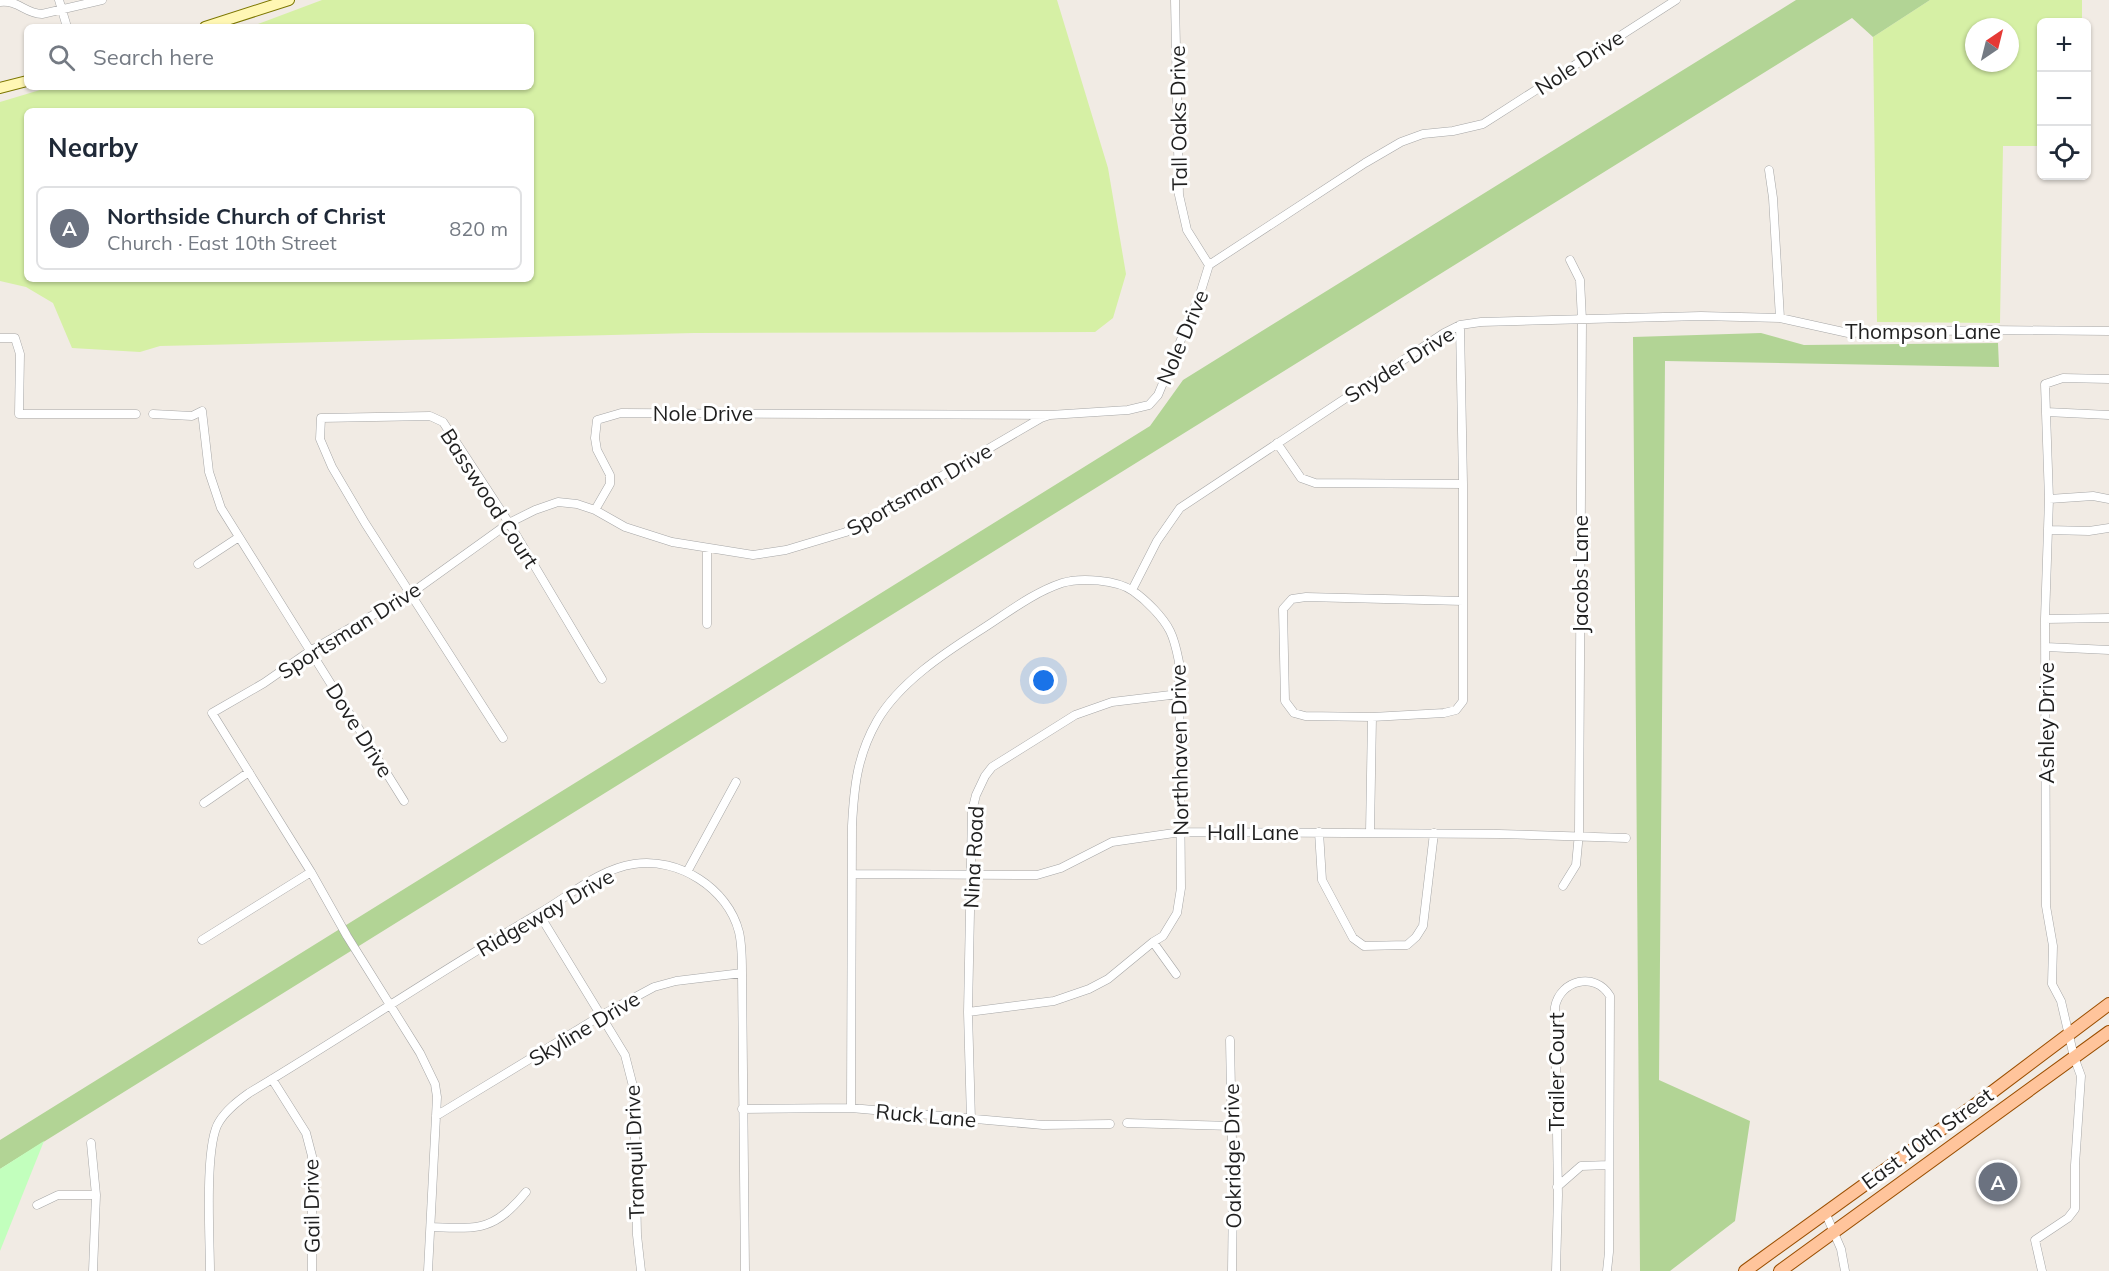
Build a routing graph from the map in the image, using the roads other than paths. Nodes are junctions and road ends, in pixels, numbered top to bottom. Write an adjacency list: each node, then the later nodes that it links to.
1 (58, 0): 7 (street)
2 (102, 0): 7 (street)
3 (289, 0): 9 (street)
4 (1175, 0): 14 (street, Tall Oaks Drive)
5 (1676, 0): 14 (street, Nole Drive)
6 (0, 2): 7 (street)
7 (62, 9): 8 (street)
8 (66, 24)
9 (214, 24)
10 (24, 82): 11 (street)
11 (0, 88)
12 (1769, 170): 15 (street)
13 (1570, 260): 16 (street, Jacobs Lane)
14 (1209, 266): 24 (street, Nole Drive)
15 (1780, 318): 16 (street, Snyder Drive); 18 (street, Thompson Lane)
16 (1582, 320): 17 (street, Snyder Drive); 58 (street, Jacobs Lane)
17 (1460, 325): 26 (street, Snyder Drive); 27 (street)
18 (2109, 331)
19 (0, 338): 22 (street)
20 (2109, 380): 21 (street, Ashley Drive)
21 (2046, 412): 25 (street); 28 (street, Ashley Drive)
22 (136, 414)
23 (153, 414): 34 (street, Dove Drive)
24 (1050, 415): 30 (street, Nole Drive); 35 (street, Sportsman Drive)
25 (2109, 415)
26 (1276, 443): 27 (street); 37 (street, Snyder Drive)
27 (1463, 484): 39 (street)
28 (2049, 499): 29 (street); 33 (street, Ashley Drive)
29 (2109, 499)
30 (595, 510): 31 (street, Sportsman Drive); 35 (street, Sportsman Drive)
31 (509, 523): 38 (street, Sportsman Drive); 38 (street, Basswood Court); 46 (street, Basswood Court)
32 (2109, 528): 33 (street)
33 (2048, 530): 41 (street, Ashley Drive)
34 (239, 537): 36 (street); 45 (street, Dove Drive)
35 (707, 549): 42 (street)
36 (198, 564)
37 (1132, 590): 47 (street, Northhaven Drive); 62 (street, Northhaven Drive)
38 (410, 594): 45 (street, Sportsman Drive); 49 (street)
39 (1463, 601): 48 (street); 48 (street)
40 (2109, 618): 41 (street)
41 (2045, 619): 43 (street, Ashley Drive)
42 (707, 624)
43 (2046, 647): 44 (street); 74 (street, Ashley Drive)
44 (2109, 650)
45 (310, 651): 50 (street, Sportsman Drive); 52 (street, Dove Drive)
46 (602, 679)
47 (1179, 694): 54 (street, Northhaven Drive); 63 (street, Nina Road)
48 (1372, 717): 56 (street)
49 (503, 738)
50 (249, 772): 53 (street); 60 (street, Sportsman Drive)
51 (736, 782): 61 (street)
52 (404, 801)
53 (204, 803)
54 (1181, 832): 55 (street, Hall Lane); 63 (street, Hall Lane); 67 (street, Northhaven Drive)
55 (1319, 832): 56 (street, Hall Lane); 57 (street)
56 (1370, 833): 57 (street, Hall Lane)
57 (1434, 834): 58 (street, Hall Lane)
58 (1579, 838): 59 (street, Hall Lane); 64 (street, Jacobs Lane)
59 (1626, 838)
60 (311, 872): 66 (street); 71 (street, Sportsman Drive)
61 (687, 872): 65 (street, Ridgeway Drive); 68 (street, Ridgeway Drive)
62 (853, 874): 63 (street, Hall Lane); 79 (street, Northhaven Drive)
63 (970, 876): 72 (street, Nina Road)
64 (1563, 886)
65 (538, 914): 71 (street, Ridgeway Drive); 73 (street, Tranquil Drive)
66 (202, 940)
67 (1154, 942): 69 (street); 72 (street, Northhaven Drive)
68 (742, 972): 73 (street, Skyline Drive); 80 (street, Ridgeway Drive)
69 (1176, 974)
70 (2109, 1004): 74 (main road, East 10th Street)
71 (390, 1005): 78 (street, Ridgeway Drive); 81 (street, Sportsman Drive)
72 (968, 1012): 82 (street, Nina Road)
73 (602, 1015): 81 (street, Skyline Drive); 99 (street, Tranquil Drive)
74 (2069, 1032): 77 (street, Ashley Drive); 92 (main road, East 10th Street)
75 (2109, 1032): 77 (main road, East 10th Street)
76 (1230, 1040): 85 (street, Oakridge Drive)
77 (2074, 1057): 94 (main road, East 10th Street); 107 (street, Ashley Drive)
78 (272, 1079): 96 (street, Ridgeway Drive); 97 (street, Gail Drive)
79 (851, 1108): 80 (street, Ruck Lane); 82 (street, Ruck Lane)
80 (742, 1109): 100 (street, Ridgeway Drive)
81 (436, 1116): 93 (street, Sportsman Drive)
82 (971, 1119): 84 (street, Ruck Lane)
83 (1127, 1123): 85 (street)
84 (1110, 1124)
85 (1232, 1126): 101 (street, Oakridge Drive)
86 (91, 1143): 90 (street)
87 (1609, 1165): 88 (street); 88 (street, Trailer Court); 103 (street, Trailer Court)
88 (1557, 1186): 102 (street, Trailer Court)
89 (526, 1192): 93 (street)
90 (96, 1195): 91 (street); 95 (street)
91 (37, 1205)
92 (1825, 1212): 94 (street); 104 (main road, East 10th Street)
93 (430, 1227): 98 (street, Sportsman Drive)
94 (1834, 1231): 105 (main road, East 10th Street); 106 (street)
95 (93, 1271)
96 (210, 1271)
97 (312, 1271)
98 (428, 1271)
99 (641, 1271)
100 (744, 1271)
101 (1232, 1271)
102 (1556, 1271)
103 (1607, 1271)
104 (1745, 1271)
105 (1780, 1271)
106 (1845, 1271)
107 (2042, 1271)

